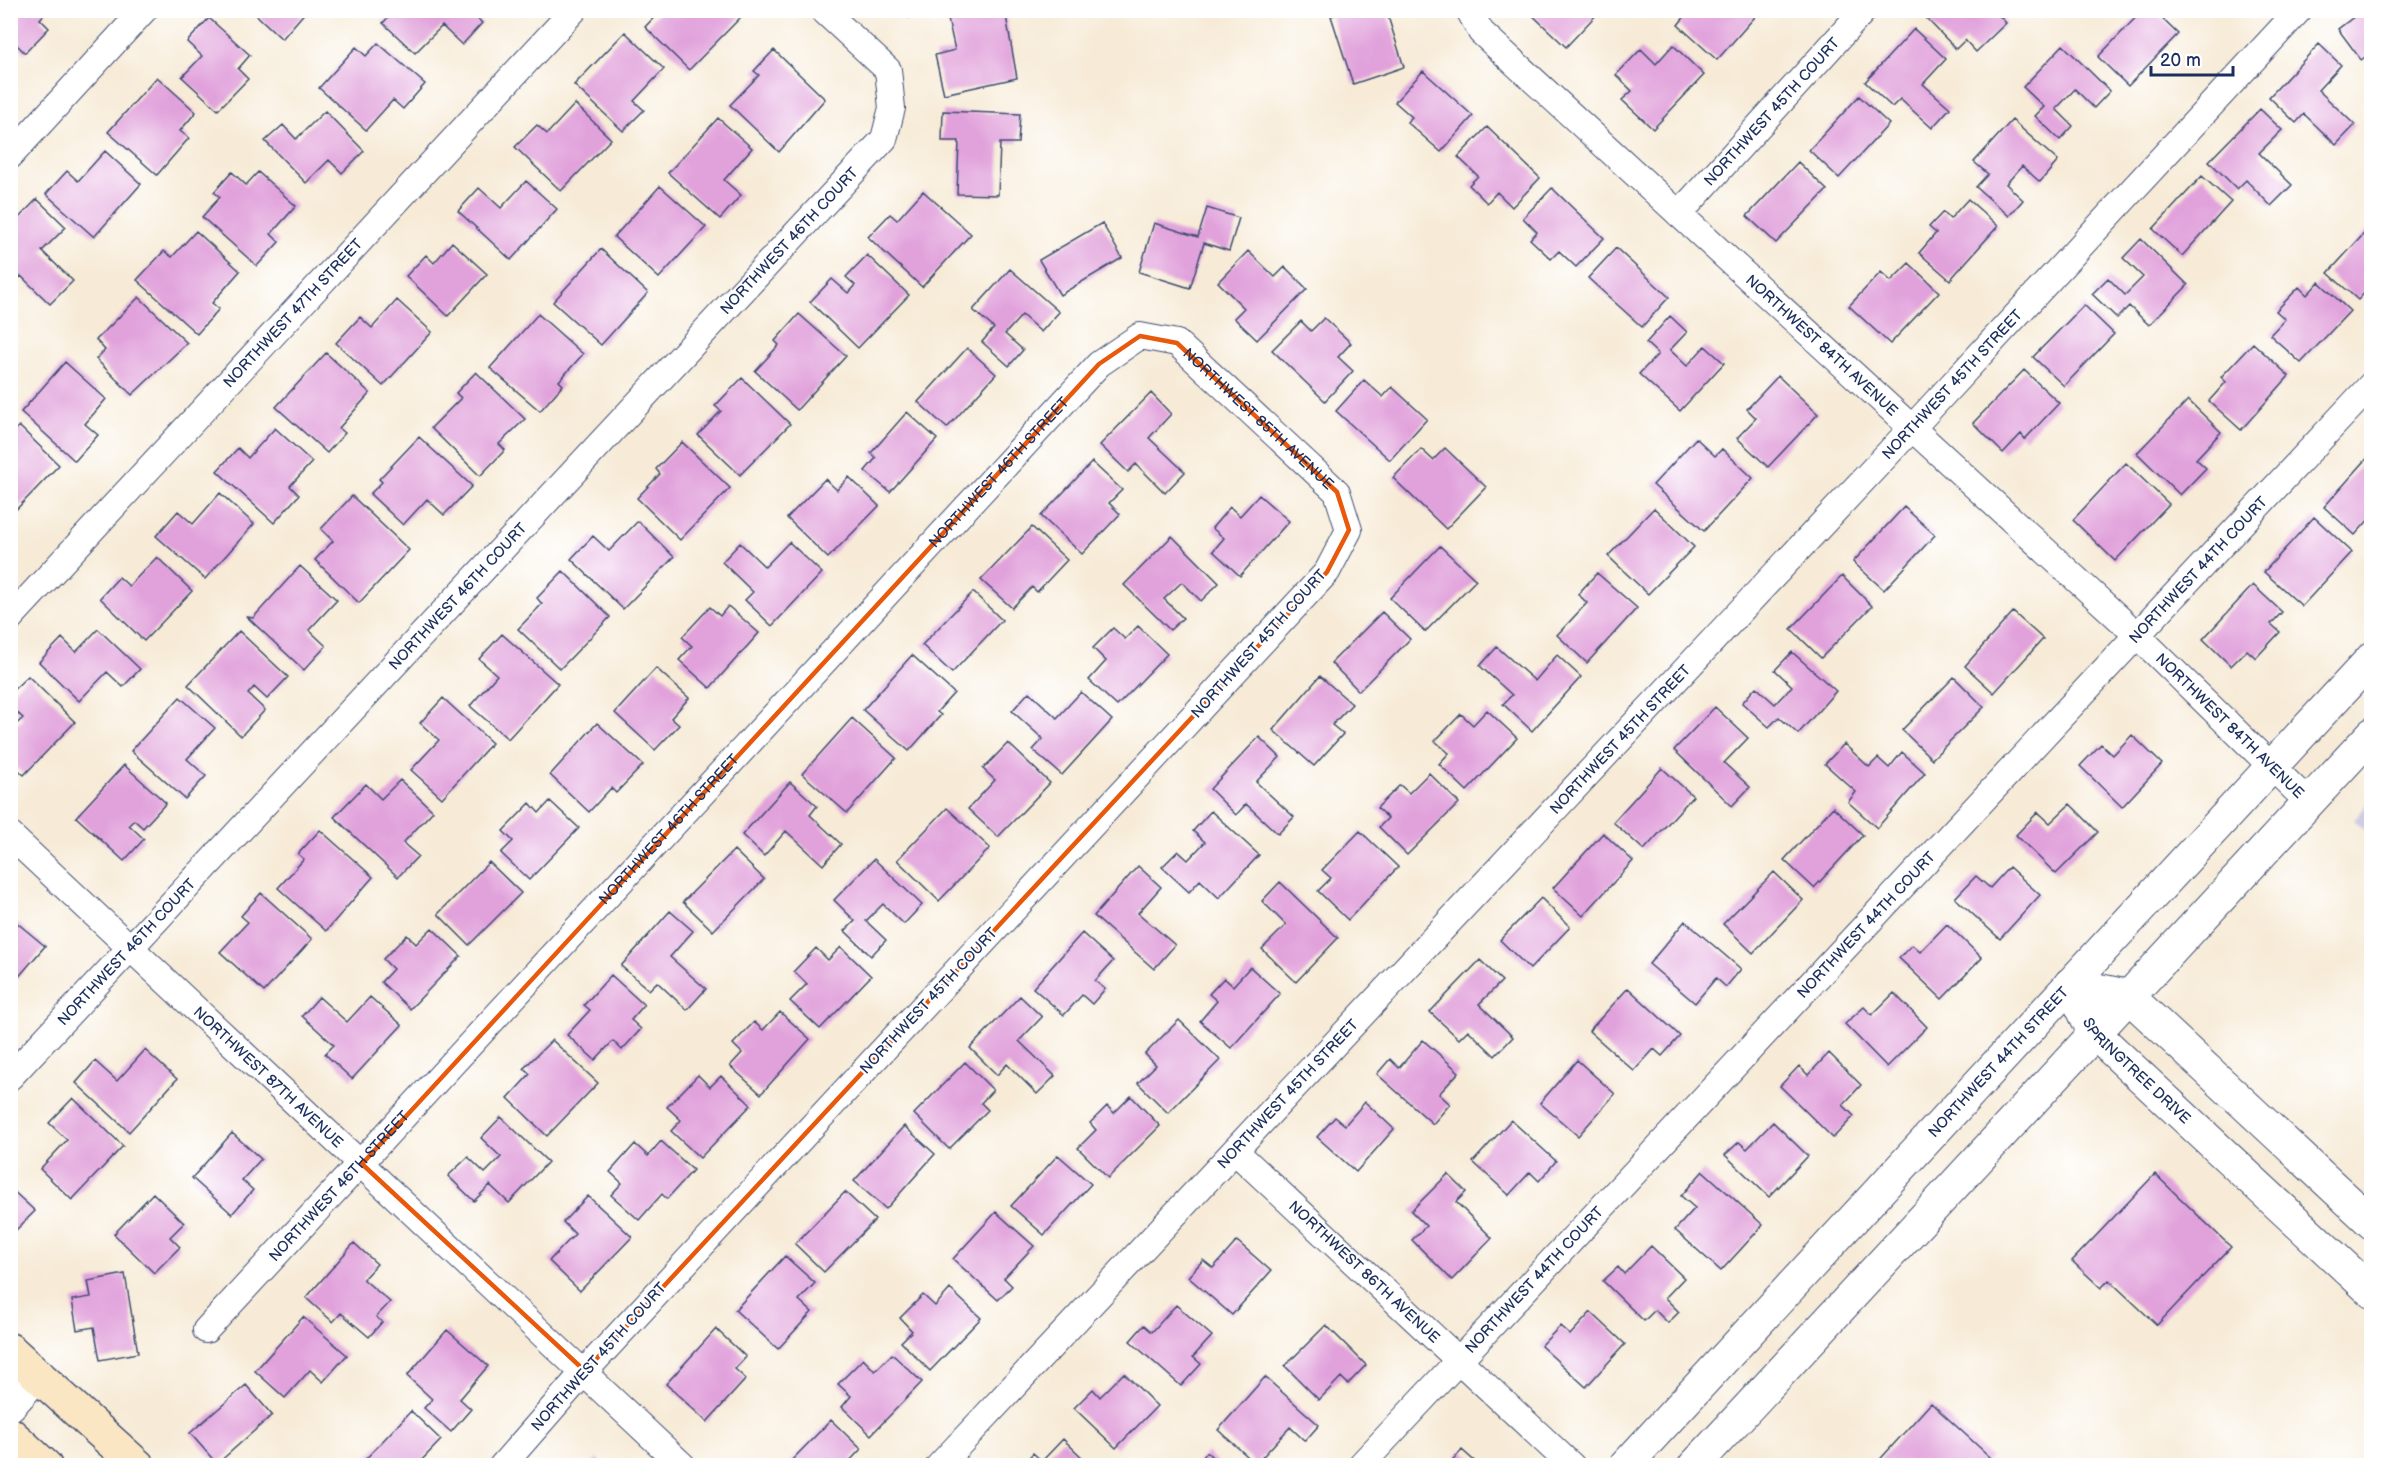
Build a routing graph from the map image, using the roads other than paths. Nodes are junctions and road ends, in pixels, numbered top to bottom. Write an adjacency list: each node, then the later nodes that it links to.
1 (144, 10): 7 (street)
2 (574, 10): 13 (street, NORTHWEST 47TH STREET)
3 (823, 10): 20 (street, NORTHWEST 46TH COURT)
4 (1469, 10): 8 (street, NORTHWEST 84TH AVENUE)
5 (1863, 10): 8 (street, NORTHWEST 45TH COURT)
6 (2299, 10): 11 (street, NORTHWEST 45TH STREET)
7 (10, 156)
8 (1679, 214): 11 (street, NORTHWEST 84TH AVENUE)
9 (1140, 336): 12 (street, NORTHWEST 85TH AVENUE); 26 (street, NORTHWEST 46TH STREET)
10 (2372, 384): 14 (street, NORTHWEST 44TH COURT)
11 (1912, 428): 14 (street, NORTHWEST 84TH AVENUE); 25 (street, NORTHWEST 45TH STREET)
12 (1349, 530): 32 (street, NORTHWEST 45TH COURT)
13 (10, 618)
14 (2136, 634): 17 (street, NORTHWEST 84TH AVENUE); 31 (street, NORTHWEST 44TH COURT)
15 (2372, 658): 17 (street, NORTHWEST 44TH STREET)
16 (2372, 734): 18 (street)
17 (2272, 766): 18 (street, NORTHWEST 84TH AVENUE); 21 (street, NORTHWEST 44TH STREET)
18 (2308, 802): 22 (street)
19 (10, 835): 20 (street, NORTHWEST 87TH AVENUE)
20 (132, 947): 24 (street, NORTHWEST 46TH COURT); 26 (street, NORTHWEST 87TH AVENUE)
21 (2070, 984): 22 (street, SPRINGTREE DRIVE); 23 (street, SPRINGTREE DRIVE); 43 (street, NORTHWEST 44TH STREET)
22 (2128, 996): 23 (street); 27 (street)
23 (2094, 1033): 28 (street, SPRINGTREE DRIVE); 44 (street)
24 (10, 1077)
25 (1235, 1151): 31 (street, NORTHWEST 86TH AVENUE); 40 (street, NORTHWEST 45TH STREET)
26 (362, 1164): 29 (street, NORTHWEST 46TH STREET); 32 (street, NORTHWEST 87TH AVENUE)
27 (2372, 1224)
28 (2372, 1292)
29 (206, 1330)
30 (10, 1350): 33 (main road)
31 (1457, 1360): 41 (street, NORTHWEST 44TH COURT); 42 (street, NORTHWEST 86TH AVENUE)
32 (585, 1371): 38 (street, NORTHWEST 45TH COURT); 39 (street, NORTHWEST 87TH AVENUE)
33 (38, 1374): 34 (street); 37 (main road)
34 (10, 1405)
35 (10, 1434): 36 (main road)
36 (45, 1466)
37 (138, 1466)
38 (501, 1466)
39 (683, 1466)
40 (939, 1466)
41 (1360, 1466)
42 (1572, 1466)
43 (1625, 1466)
44 (1694, 1466)

